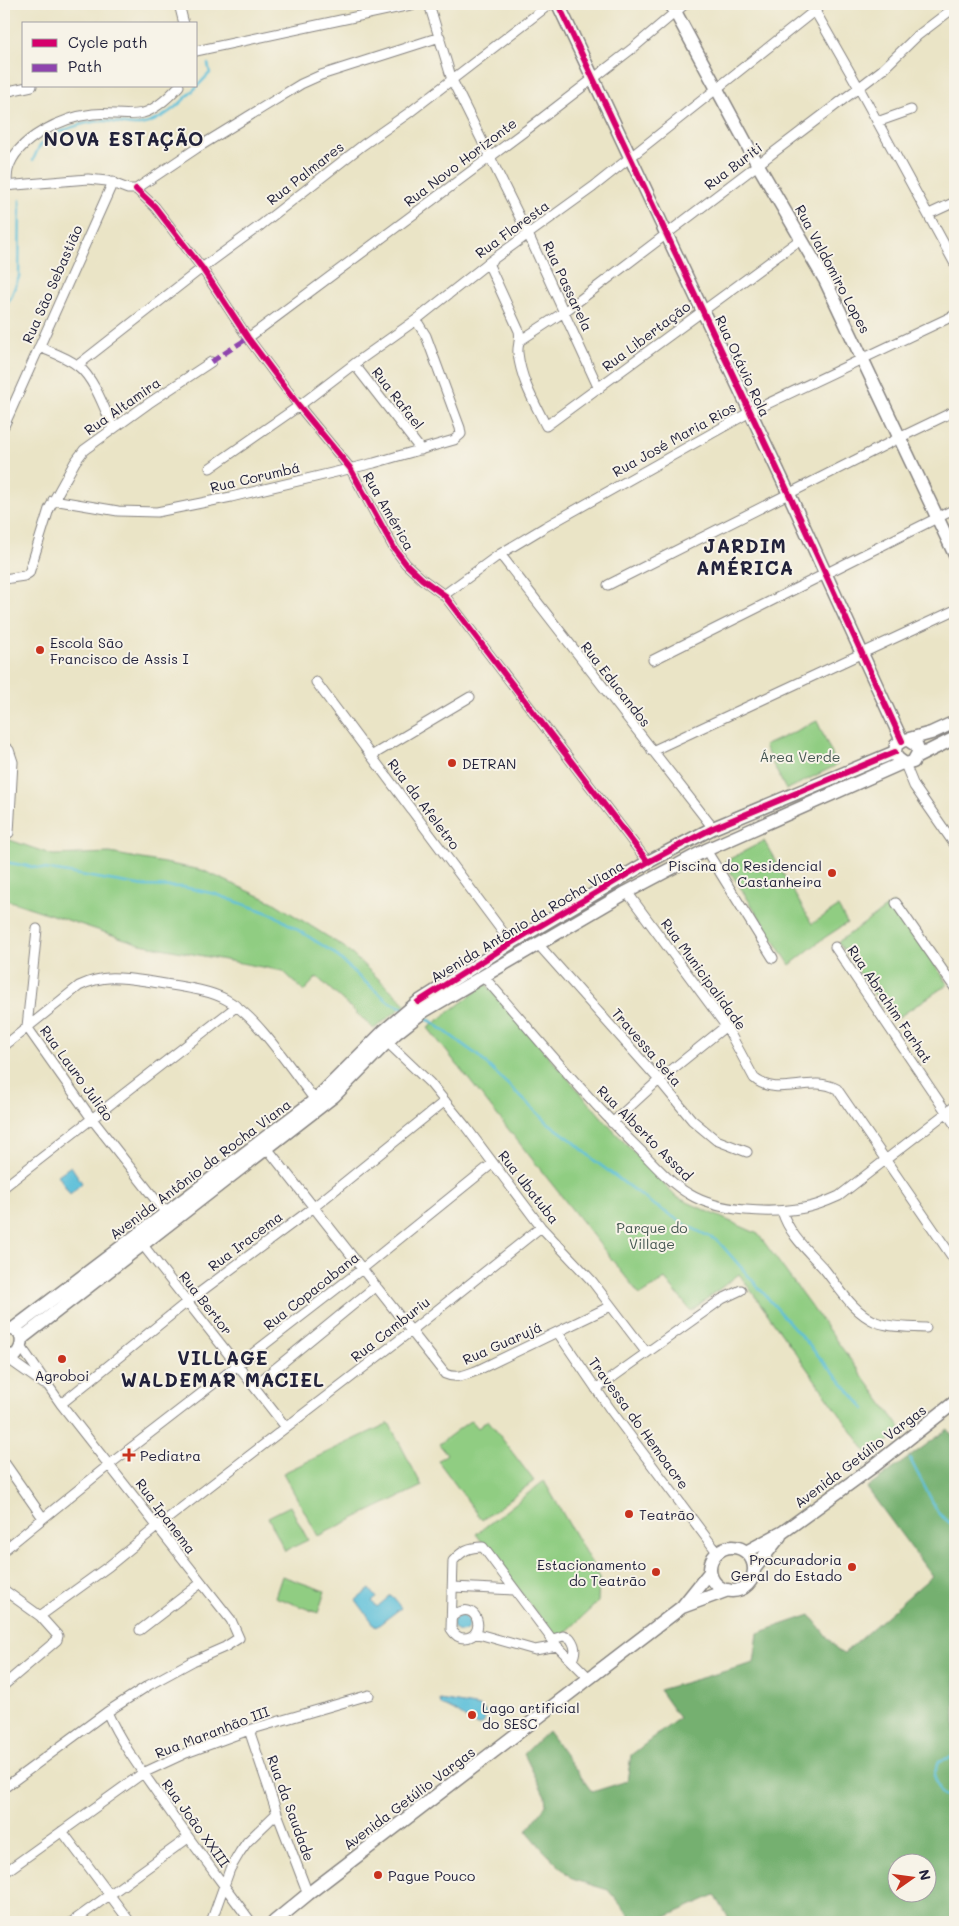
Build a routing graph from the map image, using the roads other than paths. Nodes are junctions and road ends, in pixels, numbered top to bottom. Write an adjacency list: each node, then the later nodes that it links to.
1 (179, 4): 10 (street)
2 (416, 4): 12 (street)
3 (429, 4): 11 (street, Rua Passarela)
4 (550, 4): 14 (street, Rua Palmares)
5 (558, 4): 13 (street, Rua Otávio Rola)
6 (824, 4): 8 (street, Rua Floresta)
7 (677, 6): 13 (street, Rua Novo Horizonte); 18 (street, Rua Valdomiro Lopes)
8 (813, 7): 17 (street); 18 (street, Rua Floresta)
9 (955, 7): 17 (street, Rua Buriti)
10 (184, 22)
11 (440, 37): 14 (street, Rua Passarela); 27 (street)
12 (198, 51)
13 (594, 78): 22 (street, Rua Otávio Rola); 23 (street, Rua Novo Horizonte)
14 (452, 80): 23 (street, Rua Passarela); 35 (street, Rua Palmares)
15 (23, 88): 19 (street)
16 (177, 88): 26 (street)
17 (859, 88): 21 (street); 24 (street, Rua Buriti)
18 (717, 89): 22 (street, Rua Floresta); 24 (street, Rua Valdomiro Lopes)
19 (4, 92)
20 (911, 110): 21 (street)
21 (877, 122): 29 (street)
22 (630, 156): 30 (street, Rua Floresta); 31 (street, Rua Otávio Rola)
23 (490, 157): 30 (street, Rua Passarela); 40 (street, Rua Novo Horizonte)
24 (758, 165): 31 (street, Rua Buriti); 32 (street, Rua Valdomiro Lopes)
25 (113, 182): 26 (street); 27 (street); 42 (street, Rua São Sebastião)
26 (5, 186)
27 (136, 189): 35 (street, Rua América)
28 (955, 202): 29 (street)
29 (928, 214): 34 (street)
30 (528, 234): 33 (street, Rua Floresta); 37 (street, Rua Passarela)
31 (667, 234): 36 (street, Rua Otávio Rola); 37 (street, Rua Buriti)
32 (801, 238): 36 (street, Rua Libertação); 43 (street, Rua Valdomiro Lopes)
33 (488, 263): 39 (street, Rua Floresta); 41 (street)
34 (955, 264)
35 (202, 268): 40 (street, Rua América); 46 (street, Rua Palmares)
36 (703, 310): 47 (street, Rua Libertação); 51 (street, Rua Otávio Rola)
37 (564, 312): 41 (street, Rua Buriti); 47 (street, Rua Passarela)
38 (955, 315): 43 (street, Rua José Maria Rios)
39 (416, 320): 45 (street, Rua Floresta); 55 (street, Rua Corumbá)
40 (248, 338): 48 (street, Rua América)
41 (521, 340): 47 (street, Rua Libertação)
42 (39, 347): 46 (street); 49 (street, Rua São Sebastião)
43 (864, 360): 51 (street, Rua José Maria Rios); 54 (street, Rua Valdomiro Lopes)
44 (211, 362): 53 (street, Rua Altamira)
45 (354, 364): 48 (street, Rua Floresta); 55 (street, Rua Rafael)
46 (78, 365): 53 (street)
47 (599, 388)
48 (299, 406): 56 (street, Rua Floresta); 57 (street, Rua América)
49 (6, 411): 52 (street, Rua São Sebastião)
50 (955, 411): 54 (street)
51 (750, 412): 58 (street, Rua Otávio Rola); 62 (street, Rua José Maria Rios)
52 (4, 426)
53 (113, 428): 59 (street, Rua Altamira)
54 (899, 438): 58 (street); 61 (street, Rua Valdomiro Lopes)
55 (421, 450): 57 (street, Rua Corumbá)
56 (210, 468)
57 (350, 468): 59 (street, Rua Corumbá); 67 (street, Rua América)
58 (789, 494): 64 (street, Rua Otávio Rola); 66 (street)
59 (53, 500): 65 (street, Rua Altamira)
60 (955, 510): 61 (street)
61 (937, 518): 63 (street, Rua Valdomiro Lopes); 64 (street)
62 (500, 554): 67 (street, Rua José Maria Rios); 77 (street, Rua Educandos)
63 (955, 555)
64 (824, 574): 69 (street, Rua Otávio Rola); 70 (street)
65 (4, 578)
66 (608, 585)
67 (444, 595): 87 (street, Rua América)
68 (955, 610): 69 (street)
69 (862, 653): 75 (street, Rua Otávio Rola); 77 (street)
70 (653, 660)
71 (316, 682): 79 (street, Rua da Afeletro)
72 (470, 697): 79 (street)
73 (955, 722): 75 (street)
74 (955, 738): 80 (street)
75 (905, 740): 78 (street); 80 (street)
76 (4, 746): 83 (street)
77 (652, 751): 82 (street, Rua Educandos)
78 (895, 752): 81 (street); 82 (street, Avenida Antônio da Rocha Viana)
79 (372, 756): 91 (street, Rua da Afeletro)
80 (917, 756): 81 (street)
81 (904, 763): 84 (street); 86 (street, Avenida Antônio da Rocha Viana)
82 (713, 828): 87 (street, Avenida Antônio da Rocha Viana)
83 (9, 833)
84 (952, 833): 85 (street)
85 (955, 845)
86 (706, 850): 88 (street, Avenida Antônio da Rocha Viana); 94 (street)
87 (648, 862): 91 (street, Avenida Antônio da Rocha Viana)
88 (627, 892): 92 (street, Avenida Antônio da Rocha Viana); 99 (street, Rua Municipalidade)
89 (896, 903): 96 (street)
90 (36, 929): 100 (street, Rua Lauro Julião)
91 (511, 943): 98 (street, Avenida Antônio da Rocha Viana)
92 (537, 943): 95 (street, Avenida Antônio da Rocha Viana); 103 (street, Travessa Seta)
93 (835, 948): 107 (street, Rua Abrahim Farhat)
94 (773, 958)
95 (483, 976): 98 (street, Avenida Antônio da Rocha Viana); 109 (street, Rua Alberto Assad)
96 (955, 988)
97 (236, 1006): 100 (street); 104 (street); 108 (street)
98 (421, 1006): 101 (street, Avenida Antônio da Rocha Viana)
99 (726, 1026): 103 (street); 113 (street, Rua Municipalidade)
100 (27, 1027): 102 (street); 108 (street, Rua Lauro Julião)
101 (391, 1033): 104 (street, Avenida Antônio da Rocha Viana); 105 (street, Rua Ubatuba); 111 (street, Avenida Antônio da Rocha Viana)
102 (4, 1046)
103 (659, 1080): 109 (street); 112 (street, Travessa Seta)
104 (315, 1100): 118 (street, Avenida Antônio da Rocha Viana)
105 (445, 1101): 114 (street, Rua Ubatuba); 116 (street, Rua Iracema)
106 (955, 1106): 107 (street, Rua Alberto Assad)
107 (947, 1113): 110 (street, Rua Abrahim Farhat); 113 (street, Rua Alberto Assad)
108 (92, 1119): 115 (street); 118 (street, Rua Lauro Julião)
109 (612, 1123): 117 (street, Rua Alberto Assad)
110 (955, 1125)
111 (267, 1148): 116 (street, Rua Guarujá); 120 (street, Avenida Antônio da Rocha Viana)
112 (747, 1152)
113 (886, 1159): 117 (street, Rua Alberto Assad); 121 (street)
114 (493, 1163): 119 (street, Rua Ubatuba); 122 (street, Rua Copacabana)
115 (4, 1187)
116 (314, 1207): 122 (street, Rua Guarujá); 125 (street, Rua Iracema)
117 (782, 1211): 127 (street)
118 (166, 1213): 130 (street, Avenida Antônio da Rocha Viana)
119 (541, 1227): 126 (street, Rua Ubatuba); 128 (street, Rua Camburiu)
120 (142, 1244): 125 (street, Rua Bertor); 130 (street, Avenida Antônio da Rocha Viana)
121 (955, 1261)
122 (362, 1269): 123 (street, Rua Guarujá); 133 (street, Rua Copacabana)
123 (376, 1286): 128 (street, Rua Guarujá); 134 (street)
124 (741, 1290): 131 (street)
125 (187, 1302): 133 (street, Rua Bertor); 138 (street, Rua Iracema)
126 (611, 1306): 129 (street, Rua Guarujá); 131 (street, Rua Ubatuba)
127 (926, 1328)
128 (411, 1331): 129 (street, Rua Guarujá); 139 (street, Rua Camburiu)
129 (558, 1333): 136 (street, Travessa do Hemoacre)
130 (15, 1336): 132 (street); 135 (street, Rua Ipanema)
131 (646, 1352): 136 (street)
132 (5, 1358): 135 (street, Rua Ipanema)
133 (238, 1366): 134 (street, Rua Bertor); 141 (street, Rua Copacabana)
134 (254, 1386): 139 (street, Rua Bertor)
135 (51, 1388): 138 (street, Rua Ipanema)
136 (596, 1389): 146 (street, Travessa do Hemoacre)
137 (955, 1402): 144 (street, Avenida Getúlio Vargas)
138 (61, 1404): 141 (street, Rua Ipanema)
139 (285, 1426): 143 (street, Rua Camburiu)
140 (4, 1462): 142 (street)
141 (110, 1464): 142 (street, Rua Copacabana); 143 (street, Rua Ipanema)
142 (43, 1518): 145 (street, Rua Copacabana)
143 (158, 1526): 150 (street, Rua Ipanema); 156 (street, Rua Camburiu)
144 (783, 1532): 147 (street, Avenida Getúlio Vargas); 148 (street, Avenida Getúlio Vargas)
145 (4, 1550)
146 (718, 1552): 147 (street); 149 (street)
147 (746, 1552): 148 (street)
148 (754, 1569): 154 (street)
149 (710, 1572): 154 (street); 155 (street, Avenida Getúlio Vargas)
150 (200, 1583): 158 (street); 165 (street, Rua Ipanema)
151 (453, 1587): 153 (street); 153 (street); 157 (street)
152 (4, 1590): 156 (street)
153 (515, 1590): 160 (street)
154 (728, 1590): 155 (street, Avenida Getúlio Vargas)
155 (682, 1607): 162 (street, Avenida Getúlio Vargas)
156 (40, 1616): 163 (street)
157 (453, 1616): 159 (street); 159 (street)
158 (140, 1630)
159 (475, 1633): 160 (street)
160 (555, 1643): 161 (street); 161 (street)
161 (572, 1660): 162 (street)
162 (589, 1678): 174 (street, Avenida Getúlio Vargas)
163 (4, 1685)
164 (369, 1695): 166 (street, Rua Maranhão III)
165 (107, 1712): 167 (street, Rua João XXIII); 168 (street)
166 (248, 1730): 167 (street, Rua Maranhão III); 169 (street, Rua da Saudade)
167 (143, 1773): 170 (street, Rua Maranhão III); 171 (street, Rua João XXIII)
168 (4, 1788)
169 (277, 1813): 173 (street); 174 (street, Rua da Saudade)
170 (62, 1832): 172 (street, Rua Maranhão III); 175 (street)
171 (188, 1838): 173 (street, Rua João XXIII); 175 (street)
172 (4, 1873)
173 (225, 1886): 178 (street); 179 (street, Rua João XXIII)
174 (308, 1894): 180 (street, Avenida Getúlio Vargas)
175 (111, 1895): 176 (street); 177 (street)
176 (72, 1922)
177 (130, 1922)
178 (211, 1922)
179 (251, 1922)
180 (274, 1922)

